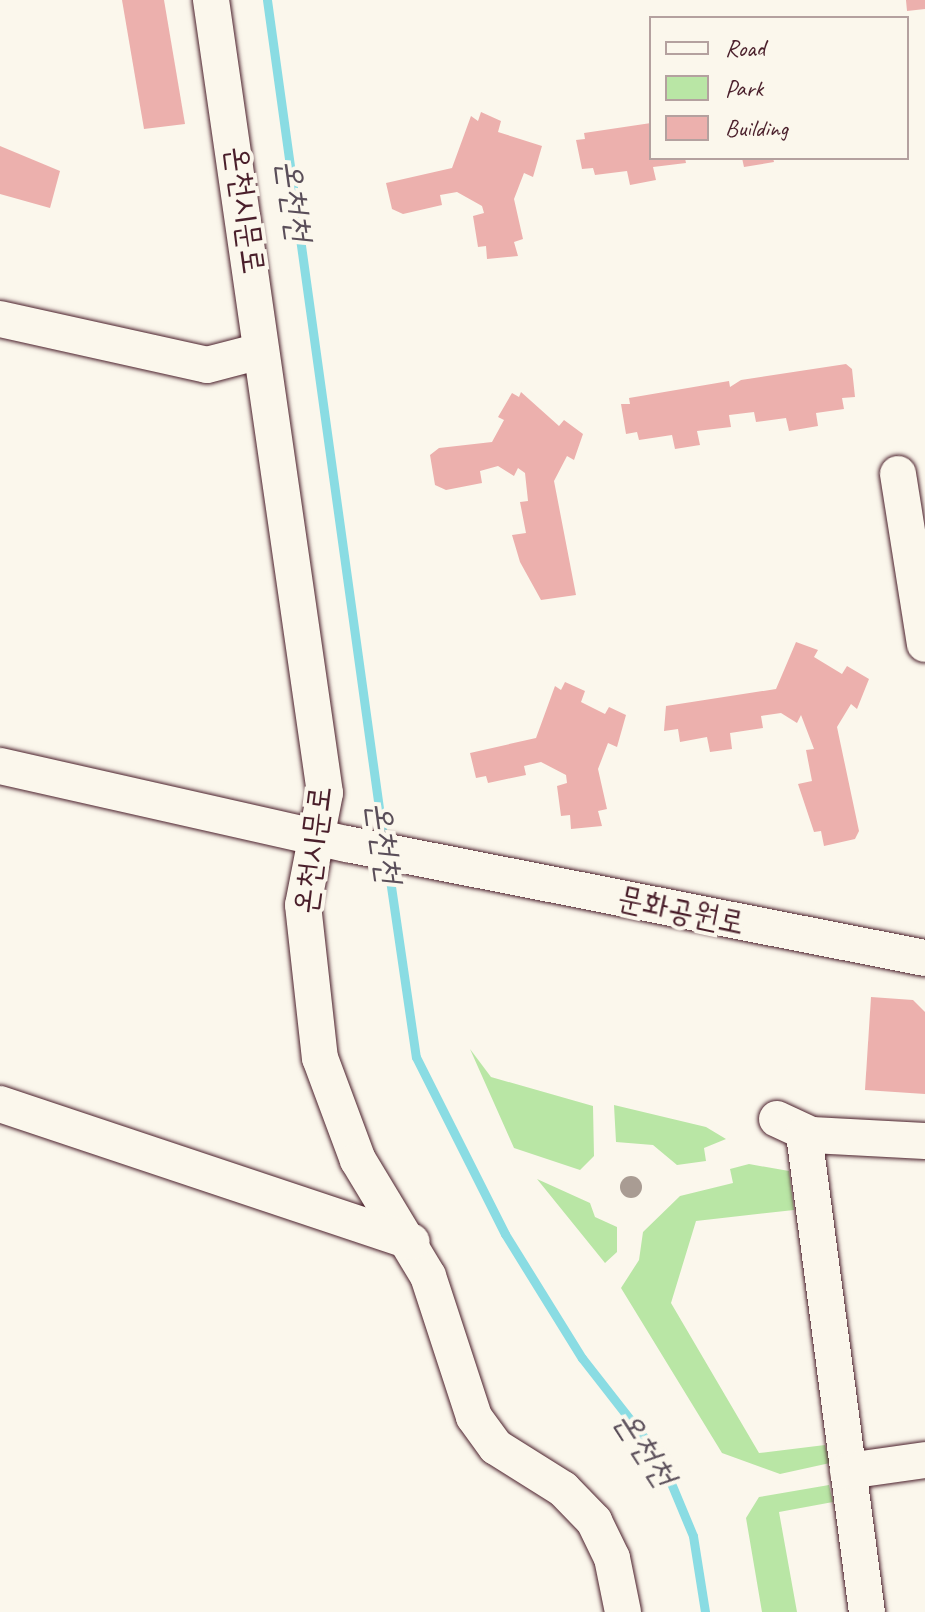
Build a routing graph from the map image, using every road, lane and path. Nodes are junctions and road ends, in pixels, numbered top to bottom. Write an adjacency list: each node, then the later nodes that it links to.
1 (211, 0): 3 (street, 온천시문로)
2 (0, 319): 3 (street)
3 (257, 352): 7 (street, 온천시문로)
4 (898, 474): 5 (street)
5 (925, 644)
6 (0, 766): 7 (street)
7 (331, 841): 8 (street, 문화공원로); 11 (street, 온천시문로)
8 (925, 958)
9 (0, 1104): 11 (street)
10 (925, 1141): 13 (street)
11 (412, 1242): 14 (street, 온천시문로)
12 (925, 1460): 13 (street)
13 (848, 1471): 15 (street)
14 (623, 1612)
15 (867, 1612)

